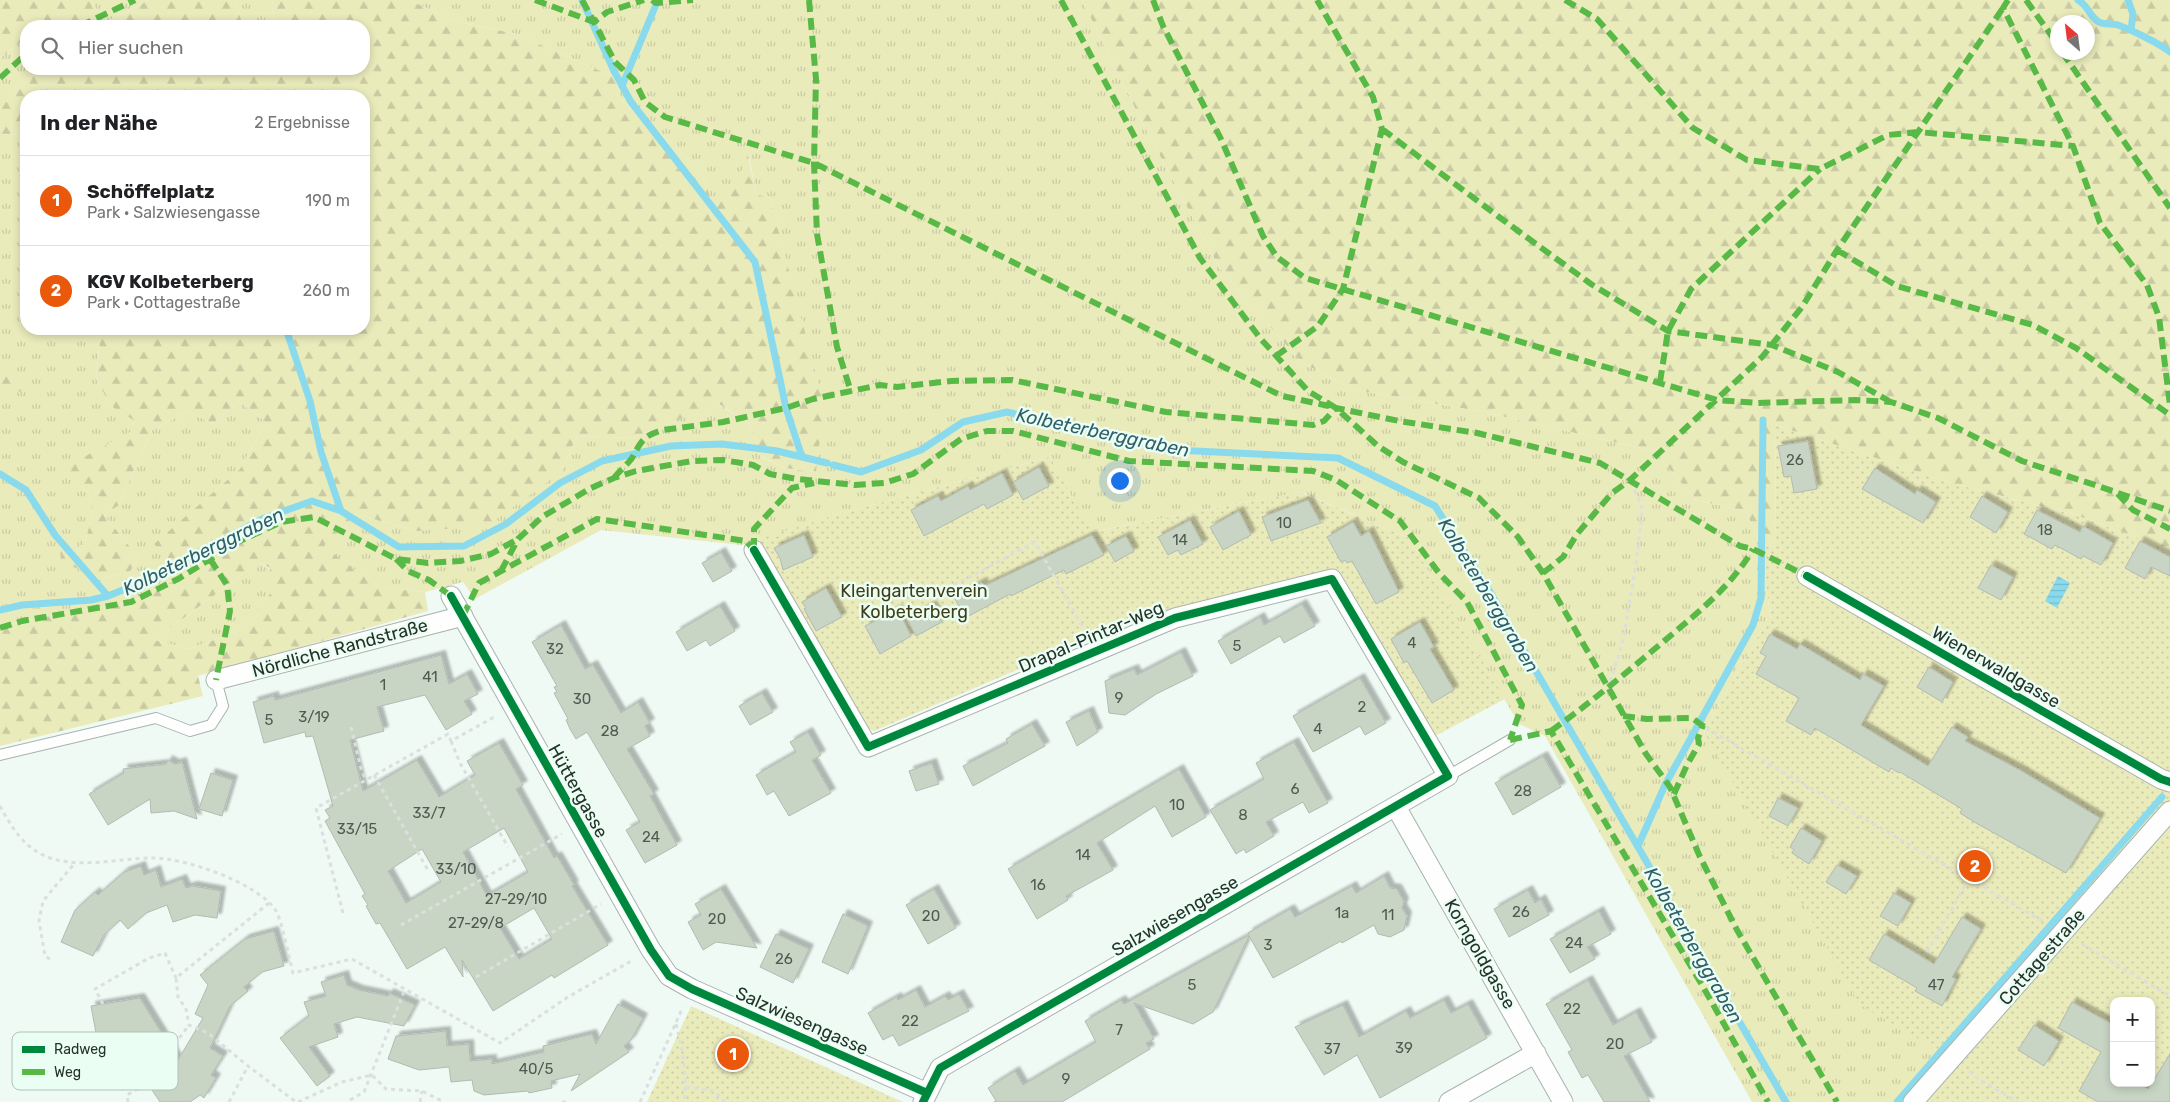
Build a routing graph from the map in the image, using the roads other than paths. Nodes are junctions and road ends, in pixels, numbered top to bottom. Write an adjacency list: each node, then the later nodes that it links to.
1 (754, 550): 8 (street, Drapal-Pintar-Weg)
2 (1807, 576): 9 (street, Wienerwaldgasse)
3 (452, 596): 4 (street, Hüttergasse)
4 (463, 616): 5 (street, Nördliche Randstraße); 12 (street, Hüttergasse)
5 (216, 680): 7 (lane)
6 (1510, 740): 8 (lane)
7 (0, 756)
8 (1448, 776): 10 (street, Salzwiesengasse)
9 (2170, 782)
10 (1396, 807): 13 (street, Korngoldgasse); 14 (street, Salzwiesengasse)
11 (2170, 811): 17 (street, Cottagestraße)
12 (692, 989): 14 (street, Salzwiesengasse)
13 (1536, 1053): 15 (street); 16 (street, Korngoldgasse)
14 (925, 1097)
15 (1449, 1102)
16 (1563, 1102)
17 (1913, 1102)

